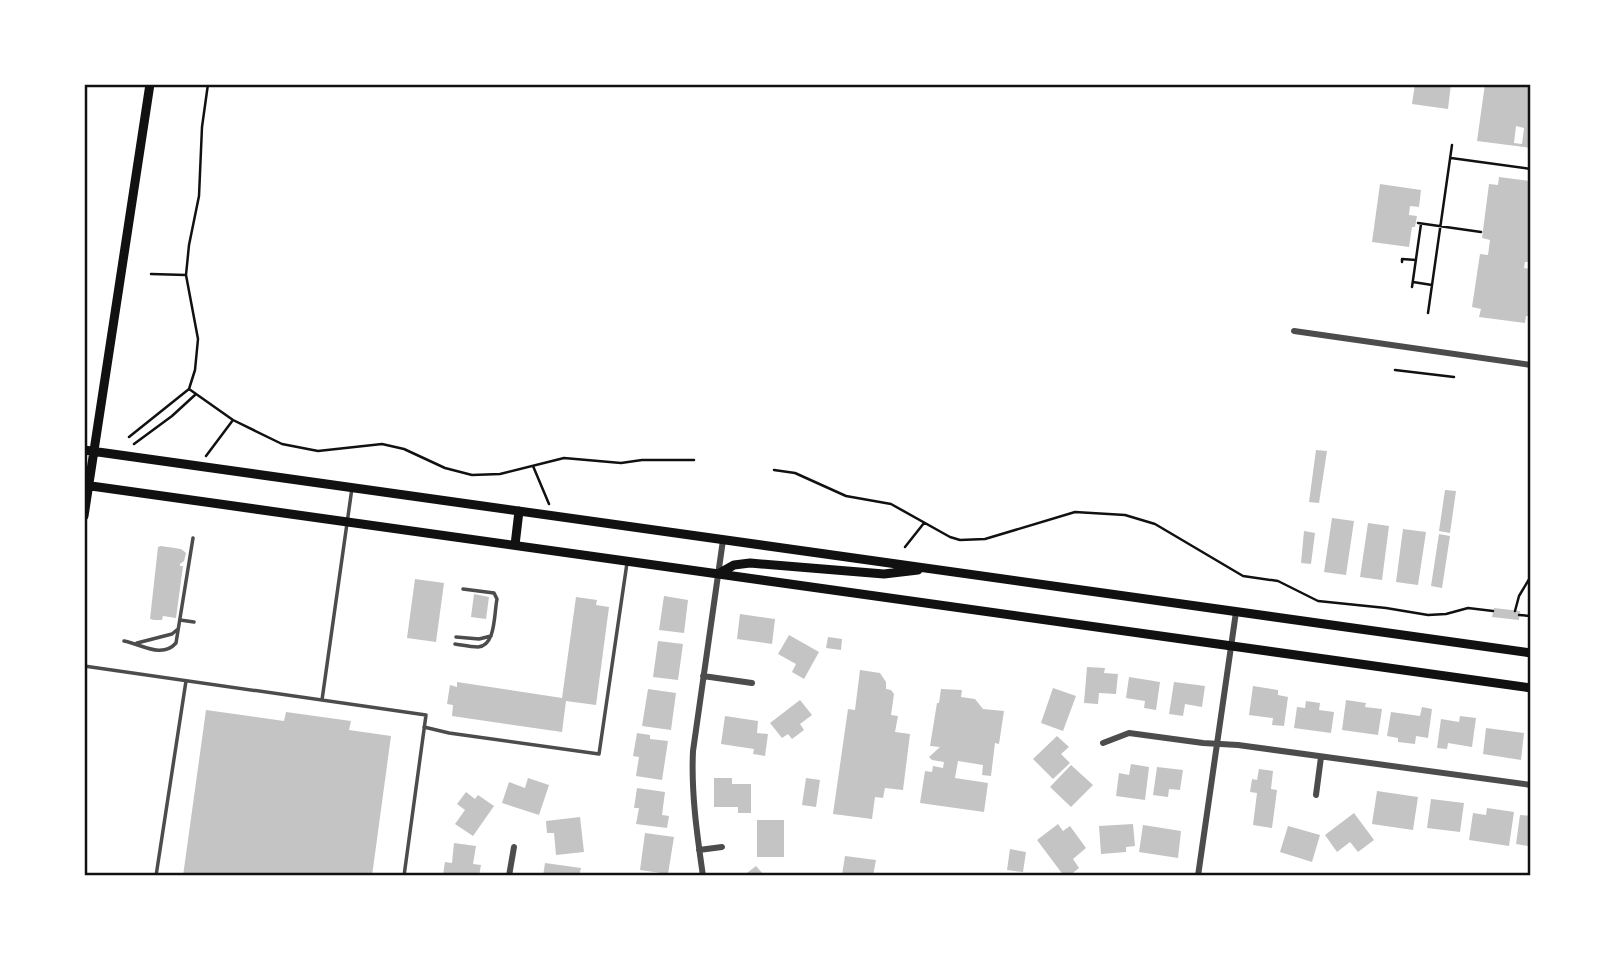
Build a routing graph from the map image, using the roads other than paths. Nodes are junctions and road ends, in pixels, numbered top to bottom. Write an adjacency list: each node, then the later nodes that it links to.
1 (150, 84): 4 (main road)
2 (1294, 331): 3 (street)
3 (1531, 365)
4 (89, 451): 5 (main road); 6 (main road)
5 (86, 485): 8 (main road); 9 (main road)
6 (352, 488): 7 (main road); 9 (lane)
7 (519, 511): 11 (main road); 12 (main road)
8 (84, 516)
9 (347, 522): 12 (main road); 33 (lane)
10 (193, 538): 18 (lane)
11 (723, 540): 14 (main road); 15 (street)
12 (515, 545): 13 (main road)
13 (628, 561): 15 (main road); 34 (lane)
14 (926, 568): 15 (main road); 17 (main road)
15 (718, 574): 26 (main road); 29 (street)
16 (463, 589): 21 (lane)
17 (1236, 612): 26 (street); 27 (main road)
18 (180, 620): 19 (lane); 20 (lane)
19 (194, 622)
20 (178, 629): 24 (lane); 24 (lane)
21 (491, 636): 22 (lane); 25 (lane)
22 (456, 637)
23 (124, 642): 24 (lane)
24 (135, 643)
25 (455, 644)
26 (1231, 645): 32 (main road); 36 (street)
27 (1531, 653)
28 (84, 666): 30 (lane)
29 (703, 676): 31 (street); 42 (street)
30 (186, 681): 33 (lane); 43 (lane)
31 (752, 683)
32 (1531, 688)
33 (322, 700): 34 (lane)
34 (424, 727): 44 (lane)
35 (1102, 743): 36 (street)
36 (1217, 744): 37 (street); 47 (street)
37 (1321, 757): 38 (street); 39 (street)
38 (1531, 785)
39 (1316, 794)
40 (514, 847): 45 (street)
41 (722, 847): 42 (street)
42 (699, 850): 46 (street)
43 (156, 876)
44 (404, 876)
45 (509, 876)
46 (703, 876)
47 (1198, 876)

